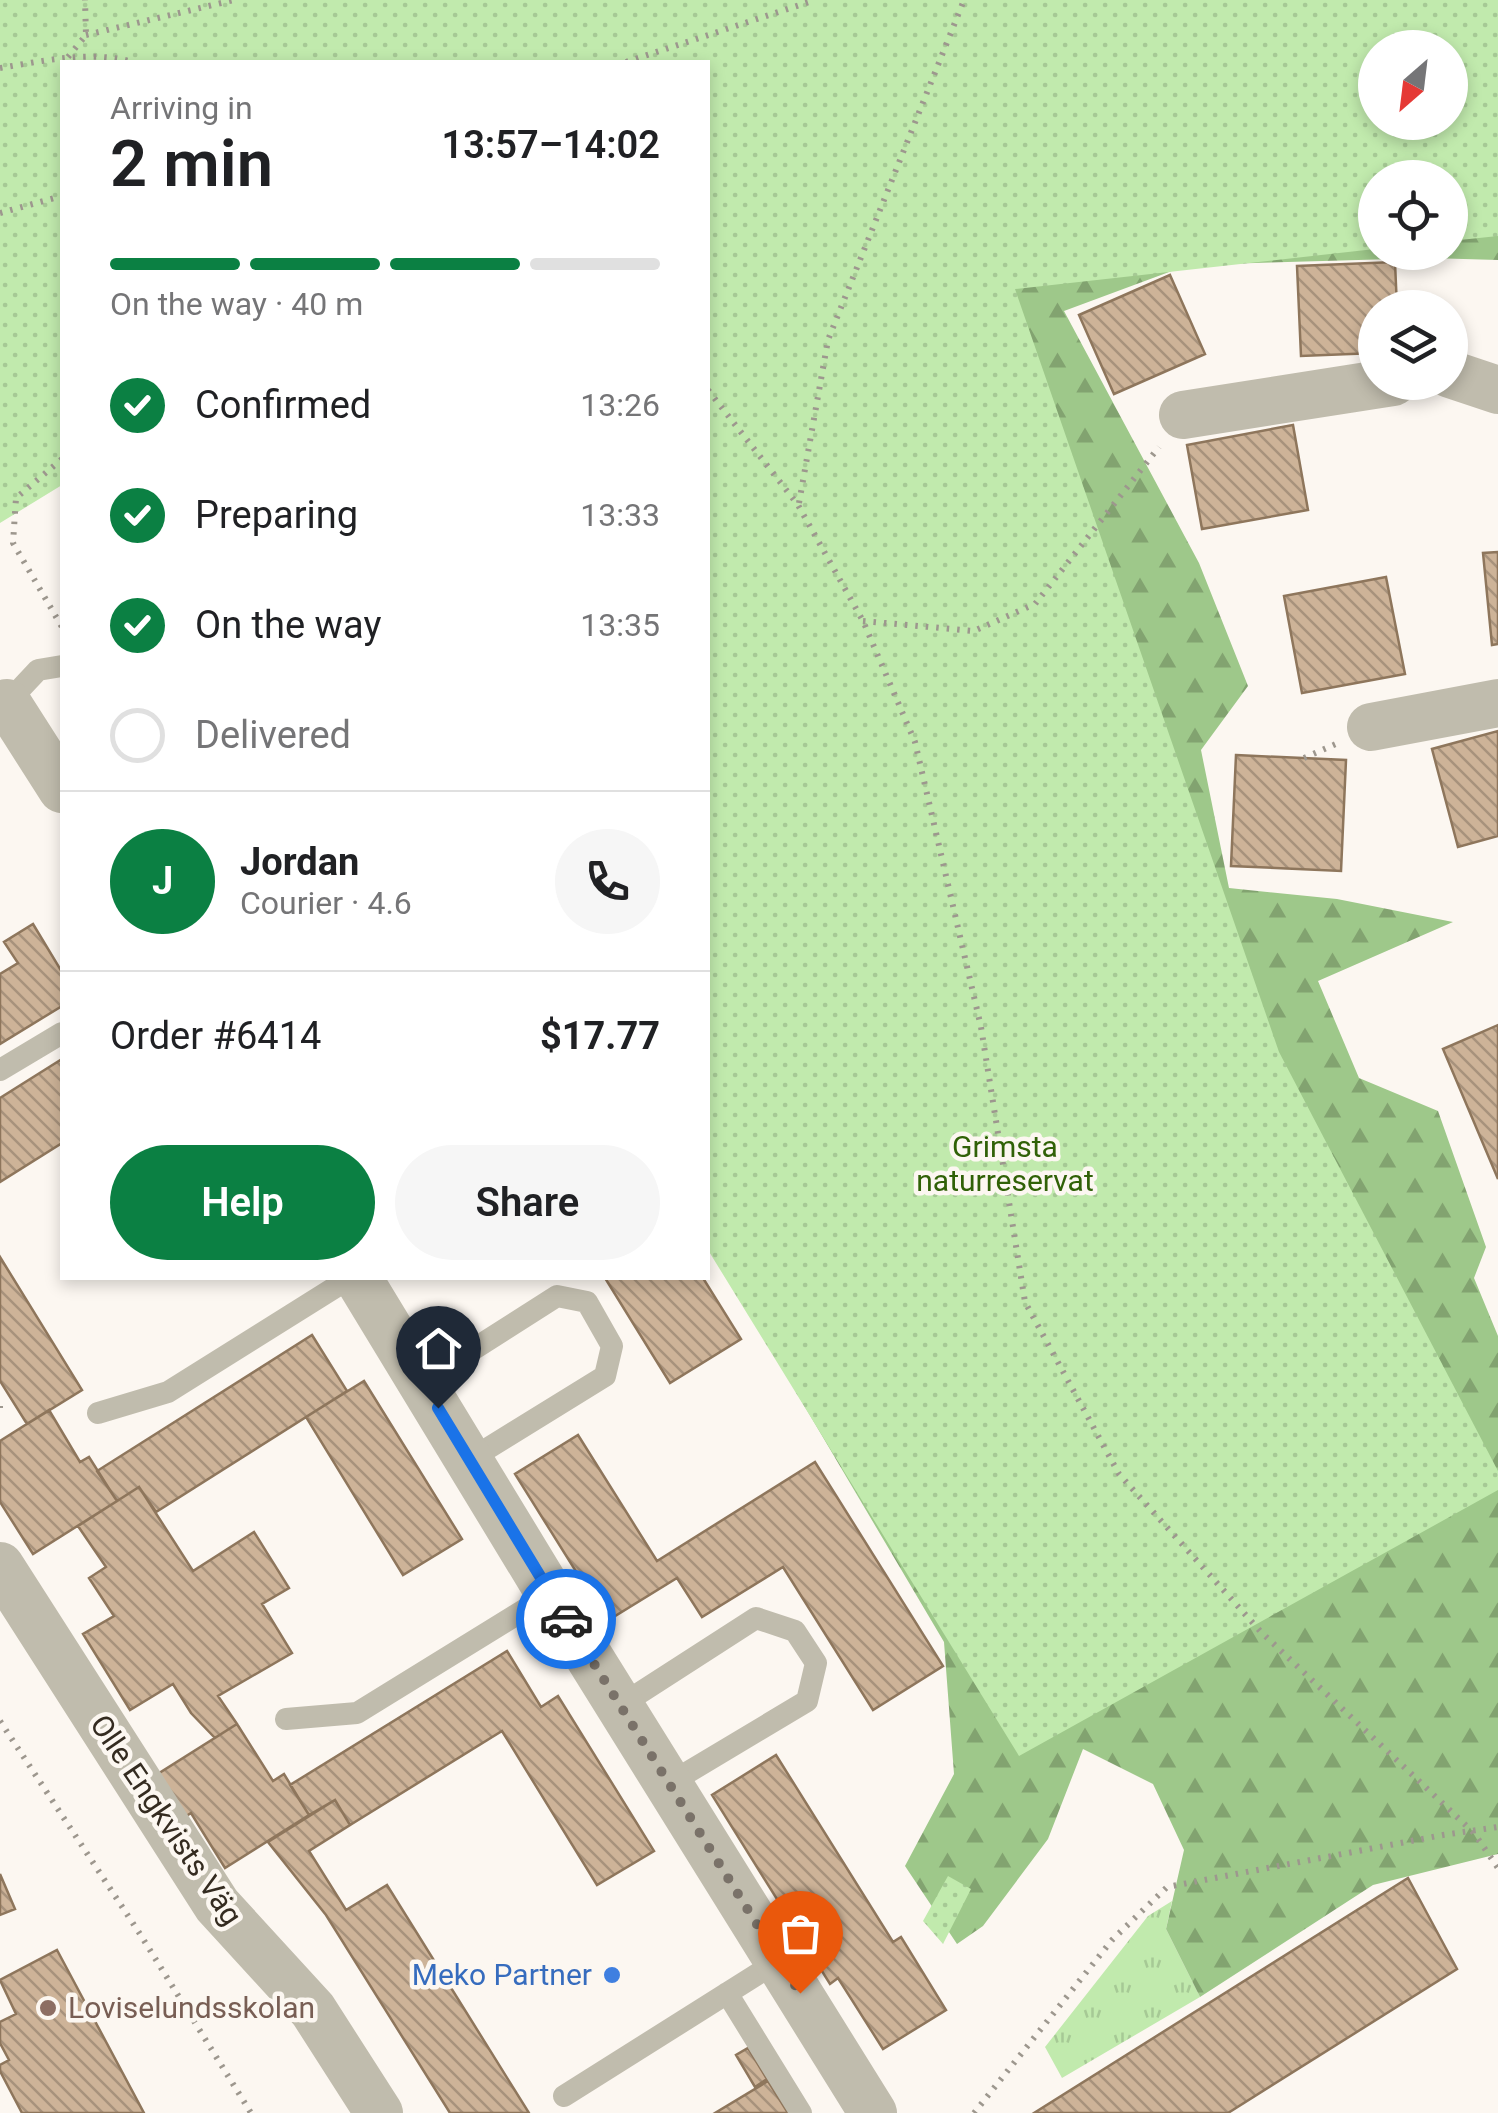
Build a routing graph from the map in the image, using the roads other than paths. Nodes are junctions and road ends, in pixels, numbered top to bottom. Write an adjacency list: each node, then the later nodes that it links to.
1 (1468, 380): 3 (street)
2 (1358, 388): 4 (street)
3 (1498, 390)
4 (1183, 416)
5 (60, 666): 7 (lane)
6 (1498, 702): 8 (street)
7 (3, 705): 9 (street)
8 (1371, 727)
9 (60, 786)
10 (60, 1034): 11 (lane)
11 (0, 1070)
12 (351, 1280): 15 (lane)
13 (355, 1280): 14 (street)
14 (422, 1382): 16 (street); 16 (lane)
15 (98, 1414)
16 (469, 1460): 18 (street)
17 (0, 1566): 25 (street, Olle Engkvists Väg)
18 (550, 1594): 19 (street); 20 (lane)
19 (621, 1705): 21 (street); 21 (lane)
20 (286, 1718)
21 (670, 1784): 22 (street)
22 (780, 1960): 23 (lane); 27 (street)
23 (727, 1994): 24 (lane); 26 (lane)
24 (564, 2096)
25 (378, 2113)
26 (800, 2113)
27 (874, 2113)

